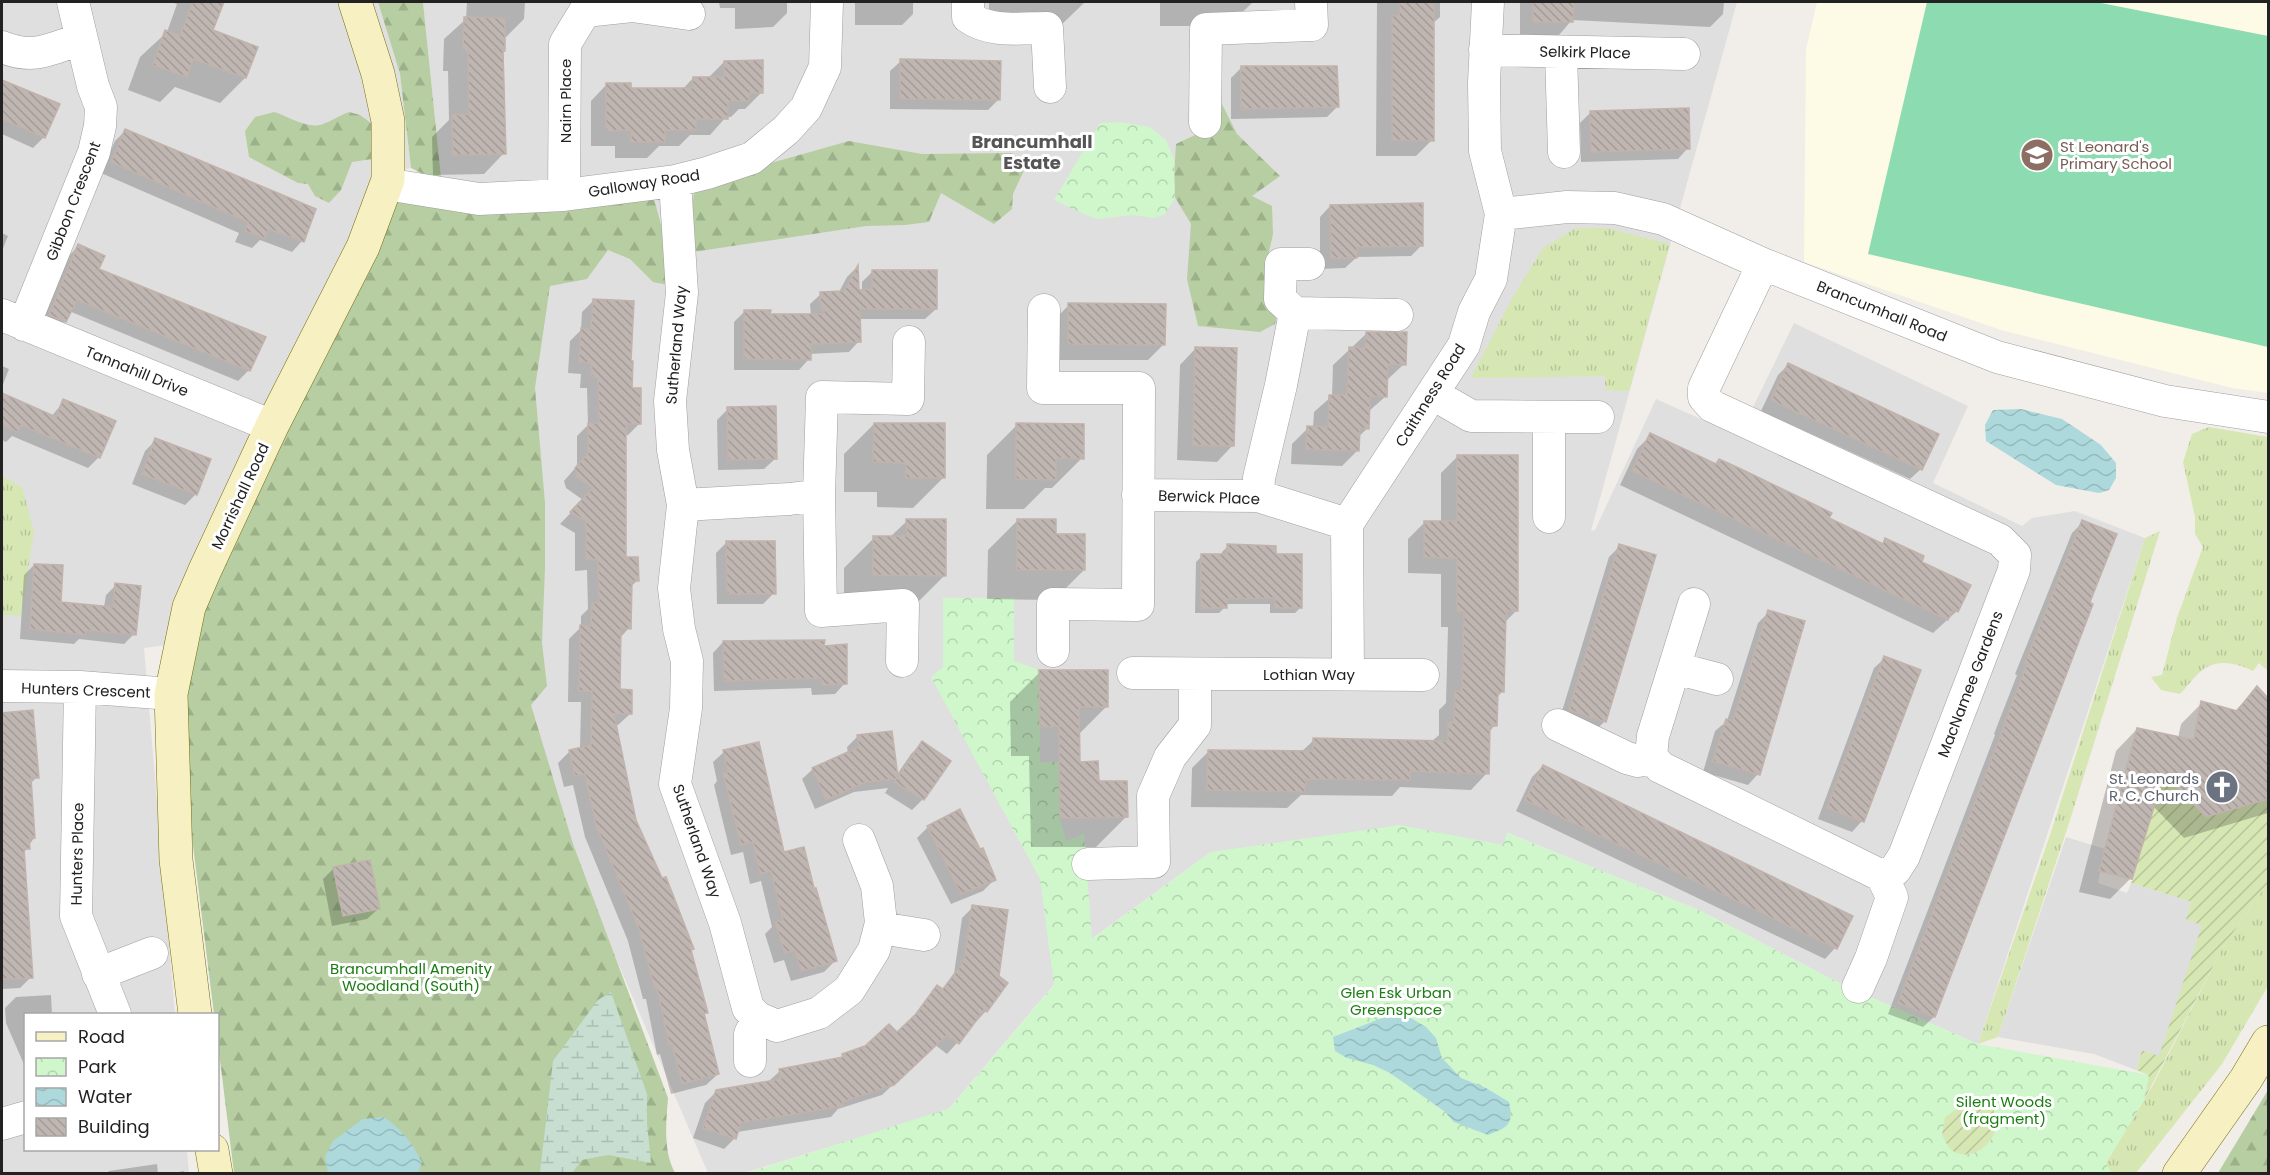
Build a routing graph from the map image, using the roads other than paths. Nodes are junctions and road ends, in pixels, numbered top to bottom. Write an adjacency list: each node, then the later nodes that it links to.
1 (73, 2): 9 (street, Gibbon Crescent)
2 (355, 2): 17 (street, Morrishall Road)
3 (827, 2): 18 (street, Galloway Road)
4 (968, 2): 14 (street)
5 (1311, 2): 15 (street)
6 (1488, 2): 11 (street, Caithness Road)
7 (632, 4): 8 (street, Nairn Place); 19 (street, Nairn Place)
8 (689, 15)
9 (81, 39): 10 (street); 26 (street, Gibbon Crescent)
10 (2, 46)
11 (1485, 50): 12 (street, Selkirk Place); 20 (street, Caithness Road)
12 (1562, 53): 13 (street, Selkirk Place); 16 (street)
13 (1684, 54)
14 (1050, 87)
15 (1205, 122)
16 (1564, 152)
17 (388, 180): 19 (street, Galloway Road); 32 (street, Morrishall Road)
18 (675, 181): 19 (street, Galloway Road); 36 (street, Sutherland Way)
19 (564, 195)
20 (1501, 214): 22 (street, Brancumhall Road); 28 (street, Caithness Road)
21 (1309, 264): 24 (street)
22 (1763, 264): 31 (street, Brancumhall Road); 55 (street, MacNamee Gardens)
23 (1044, 310): 34 (street, Berwick Place)
24 (1295, 313): 25 (street); 35 (street)
25 (1397, 315)
26 (13, 320): 32 (street, Tannahill Drive)
27 (909, 342): 33 (street)
28 (1433, 394): 29 (street); 38 (street, Caithness Road)
29 (1549, 417): 30 (street); 37 (street)
30 (1598, 417)
31 (2268, 417)
32 (272, 426): 50 (street, Morrishall Road)
33 (819, 495): 36 (street); 41 (street)
34 (1138, 495): 35 (street, Berwick Place); 40 (street, Berwick Place)
35 (1258, 496): 38 (street, Berwick Place)
36 (683, 505): 63 (street, Sutherland Way)
37 (1549, 517)
38 (1347, 524): 45 (street)
39 (1694, 604): 42 (street)
40 (1053, 651)
41 (902, 660)
42 (1675, 668): 47 (street); 52 (street)
43 (1133, 674): 44 (street, Lothian Way)
44 (1195, 674): 45 (street, Lothian Way); 54 (street)
45 (1348, 674): 46 (street, Lothian Way)
46 (1423, 675)
47 (1717, 679)
48 (2, 686): 49 (street, Hunters Crescent)
49 (80, 687): 50 (street, Hunters Crescent); 59 (street, Hunters Place)
50 (171, 693): 62 (street, Morrishall Road)
51 (1558, 725): 52 (street)
52 (1651, 756): 55 (street)
53 (859, 840): 56 (street)
54 (1088, 864)
55 (1882, 876): 60 (street)
56 (880, 928): 57 (street); 63 (street)
57 (924, 936)
58 (152, 953): 59 (street)
59 (98, 974): 61 (street, Hunters Place)
60 (1858, 987)
61 (115, 1013)
62 (195, 1013)
63 (758, 1017): 65 (street)
64 (2268, 1042): 70 (street)
65 (750, 1061)
66 (24, 1118): 67 (street)
67 (2, 1124)
68 (212, 1151): 69 (street)
69 (216, 1173)
70 (2179, 1173)

